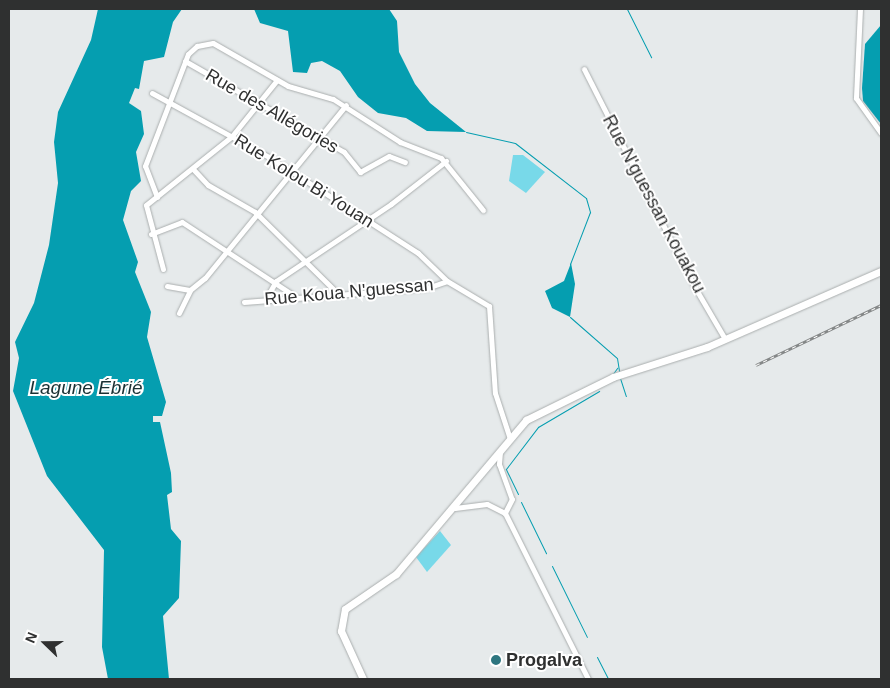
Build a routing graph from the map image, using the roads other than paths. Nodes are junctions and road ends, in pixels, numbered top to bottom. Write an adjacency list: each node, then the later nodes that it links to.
1 (860, 9): 9 (street)
2 (185, 62): 4 (street); 6 (street); 7 (street, Rue des Allégories)
3 (584, 69): 34 (street, Rue N'guessan Kouakou)
4 (277, 80): 7 (street); 8 (street)
5 (152, 93): 6 (street, Rue Kolou Bi Youan)
6 (173, 102): 10 (street, Rue Kolou Bi Youan); 16 (street)
7 (259, 103): 10 (street); 11 (street, Rue des Allégories)
8 (346, 105): 11 (street); 12 (street)
9 (881, 133)
10 (232, 136): 14 (street); 15 (street, Rue Kolou Bi Youan)
11 (317, 138): 13 (street, Rue des Allégories); 15 (street)
12 (446, 161): 17 (street); 19 (street)
13 (405, 162)
14 (193, 169): 16 (street); 18 (street)
15 (289, 171): 18 (street); 19 (street, Rue Kolou Bi Youan)
16 (157, 197): 20 (street)
17 (483, 210)
18 (255, 212): 21 (street); 22 (street)
19 (367, 220): 22 (street); 25 (street, Rue Kolou Bi Youan)
20 (151, 234): 21 (street); 23 (street)
21 (225, 250): 26 (street); 28 (street)
22 (308, 260): 26 (street); 29 (street)
23 (163, 269)
24 (881, 271): 34 (street)
25 (447, 280): 29 (street, Rue Koua N'guessan); 35 (street, Rue Koua N'guessan)
26 (276, 281): 30 (street); 31 (street)
27 (167, 286): 28 (street)
28 (190, 290): 33 (street)
29 (336, 292): 30 (street, Rue Koua N'guessan)
30 (294, 295): 31 (street, Rue Koua N'guessan)
31 (267, 297): 32 (street, Rue Koua N'guessan)
32 (244, 302)
33 (179, 313)
34 (725, 339): 35 (street)
35 (510, 439): 36 (street)
36 (500, 452): 37 (street); 38 (street)
37 (455, 508): 38 (street); 39 (street)
38 (505, 513): 40 (street)
39 (363, 679)
40 (588, 679)

